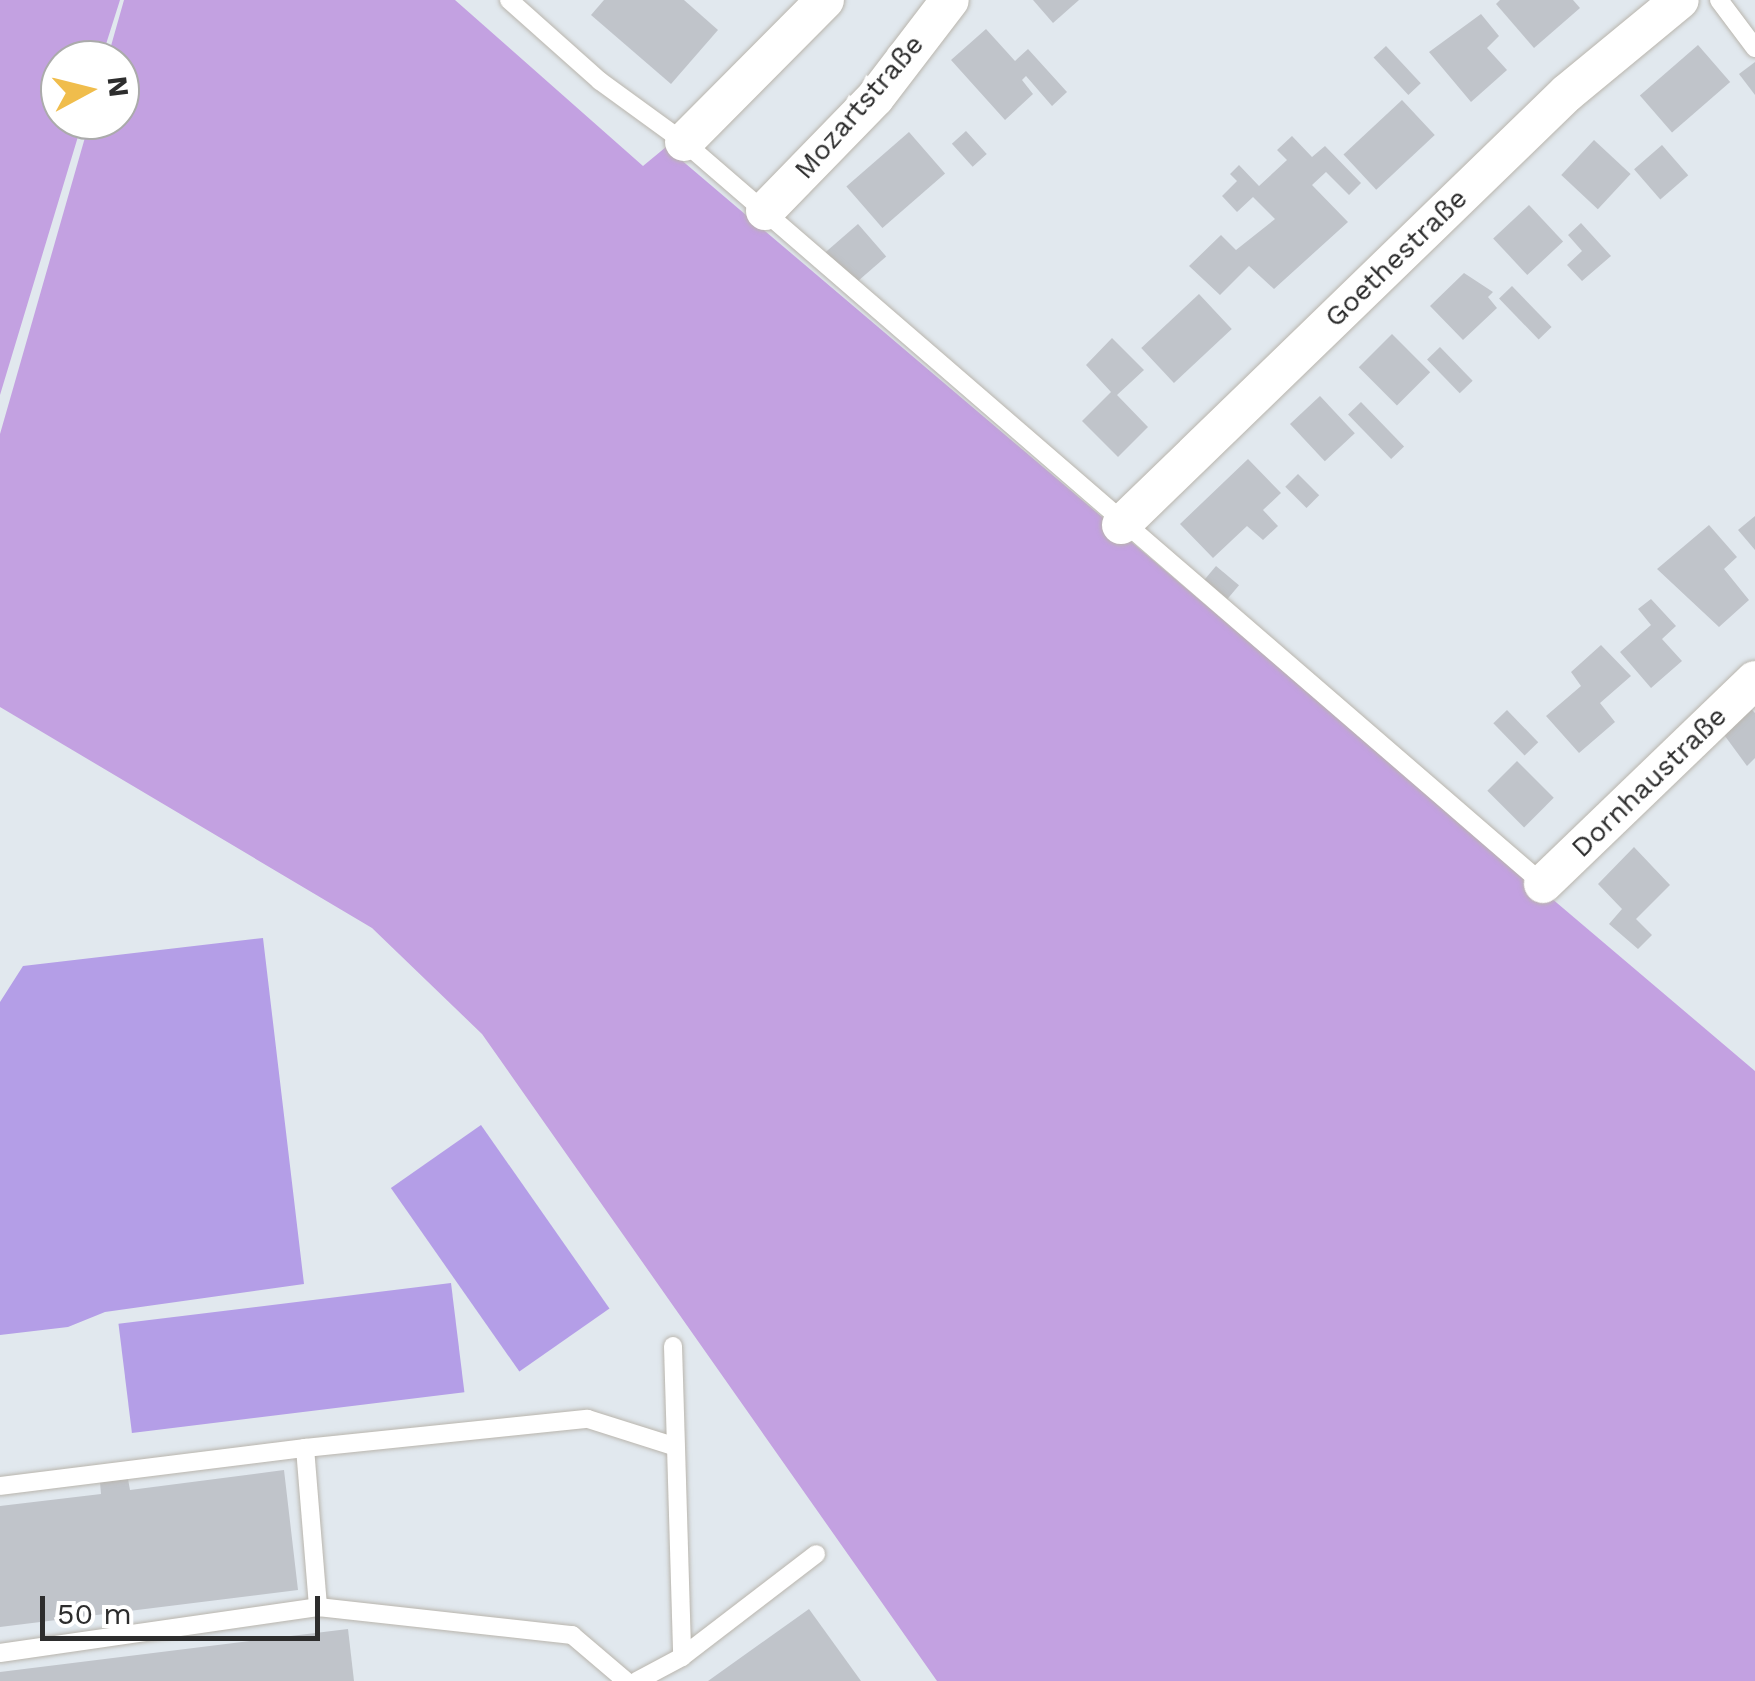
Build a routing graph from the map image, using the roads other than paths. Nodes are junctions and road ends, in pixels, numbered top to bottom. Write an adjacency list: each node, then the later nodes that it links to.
1 (509, 0): 7 (lane)
2 (825, 0): 7 (street)
3 (950, 0): 8 (street, Mozartstraße)
4 (1680, 0): 9 (street, Goethestraße)
5 (1719, 0): 6 (lane)
6 (1755, 48)
7 (684, 142): 8 (lane)
8 (765, 212): 9 (lane)
9 (1121, 525): 11 (lane)
10 (1755, 680): 11 (street, Dornhaustraße)
11 (1543, 884)
12 (673, 1346): 13 (lane)
13 (673, 1446): 14 (lane); 19 (lane)
14 (304, 1448): 15 (lane); 17 (lane)
15 (0, 1486)
16 (816, 1554): 19 (lane)
17 (318, 1608): 18 (lane); 20 (lane)
18 (0, 1652)
19 (682, 1657): 21 (lane)
20 (626, 1681)
21 (637, 1681)

